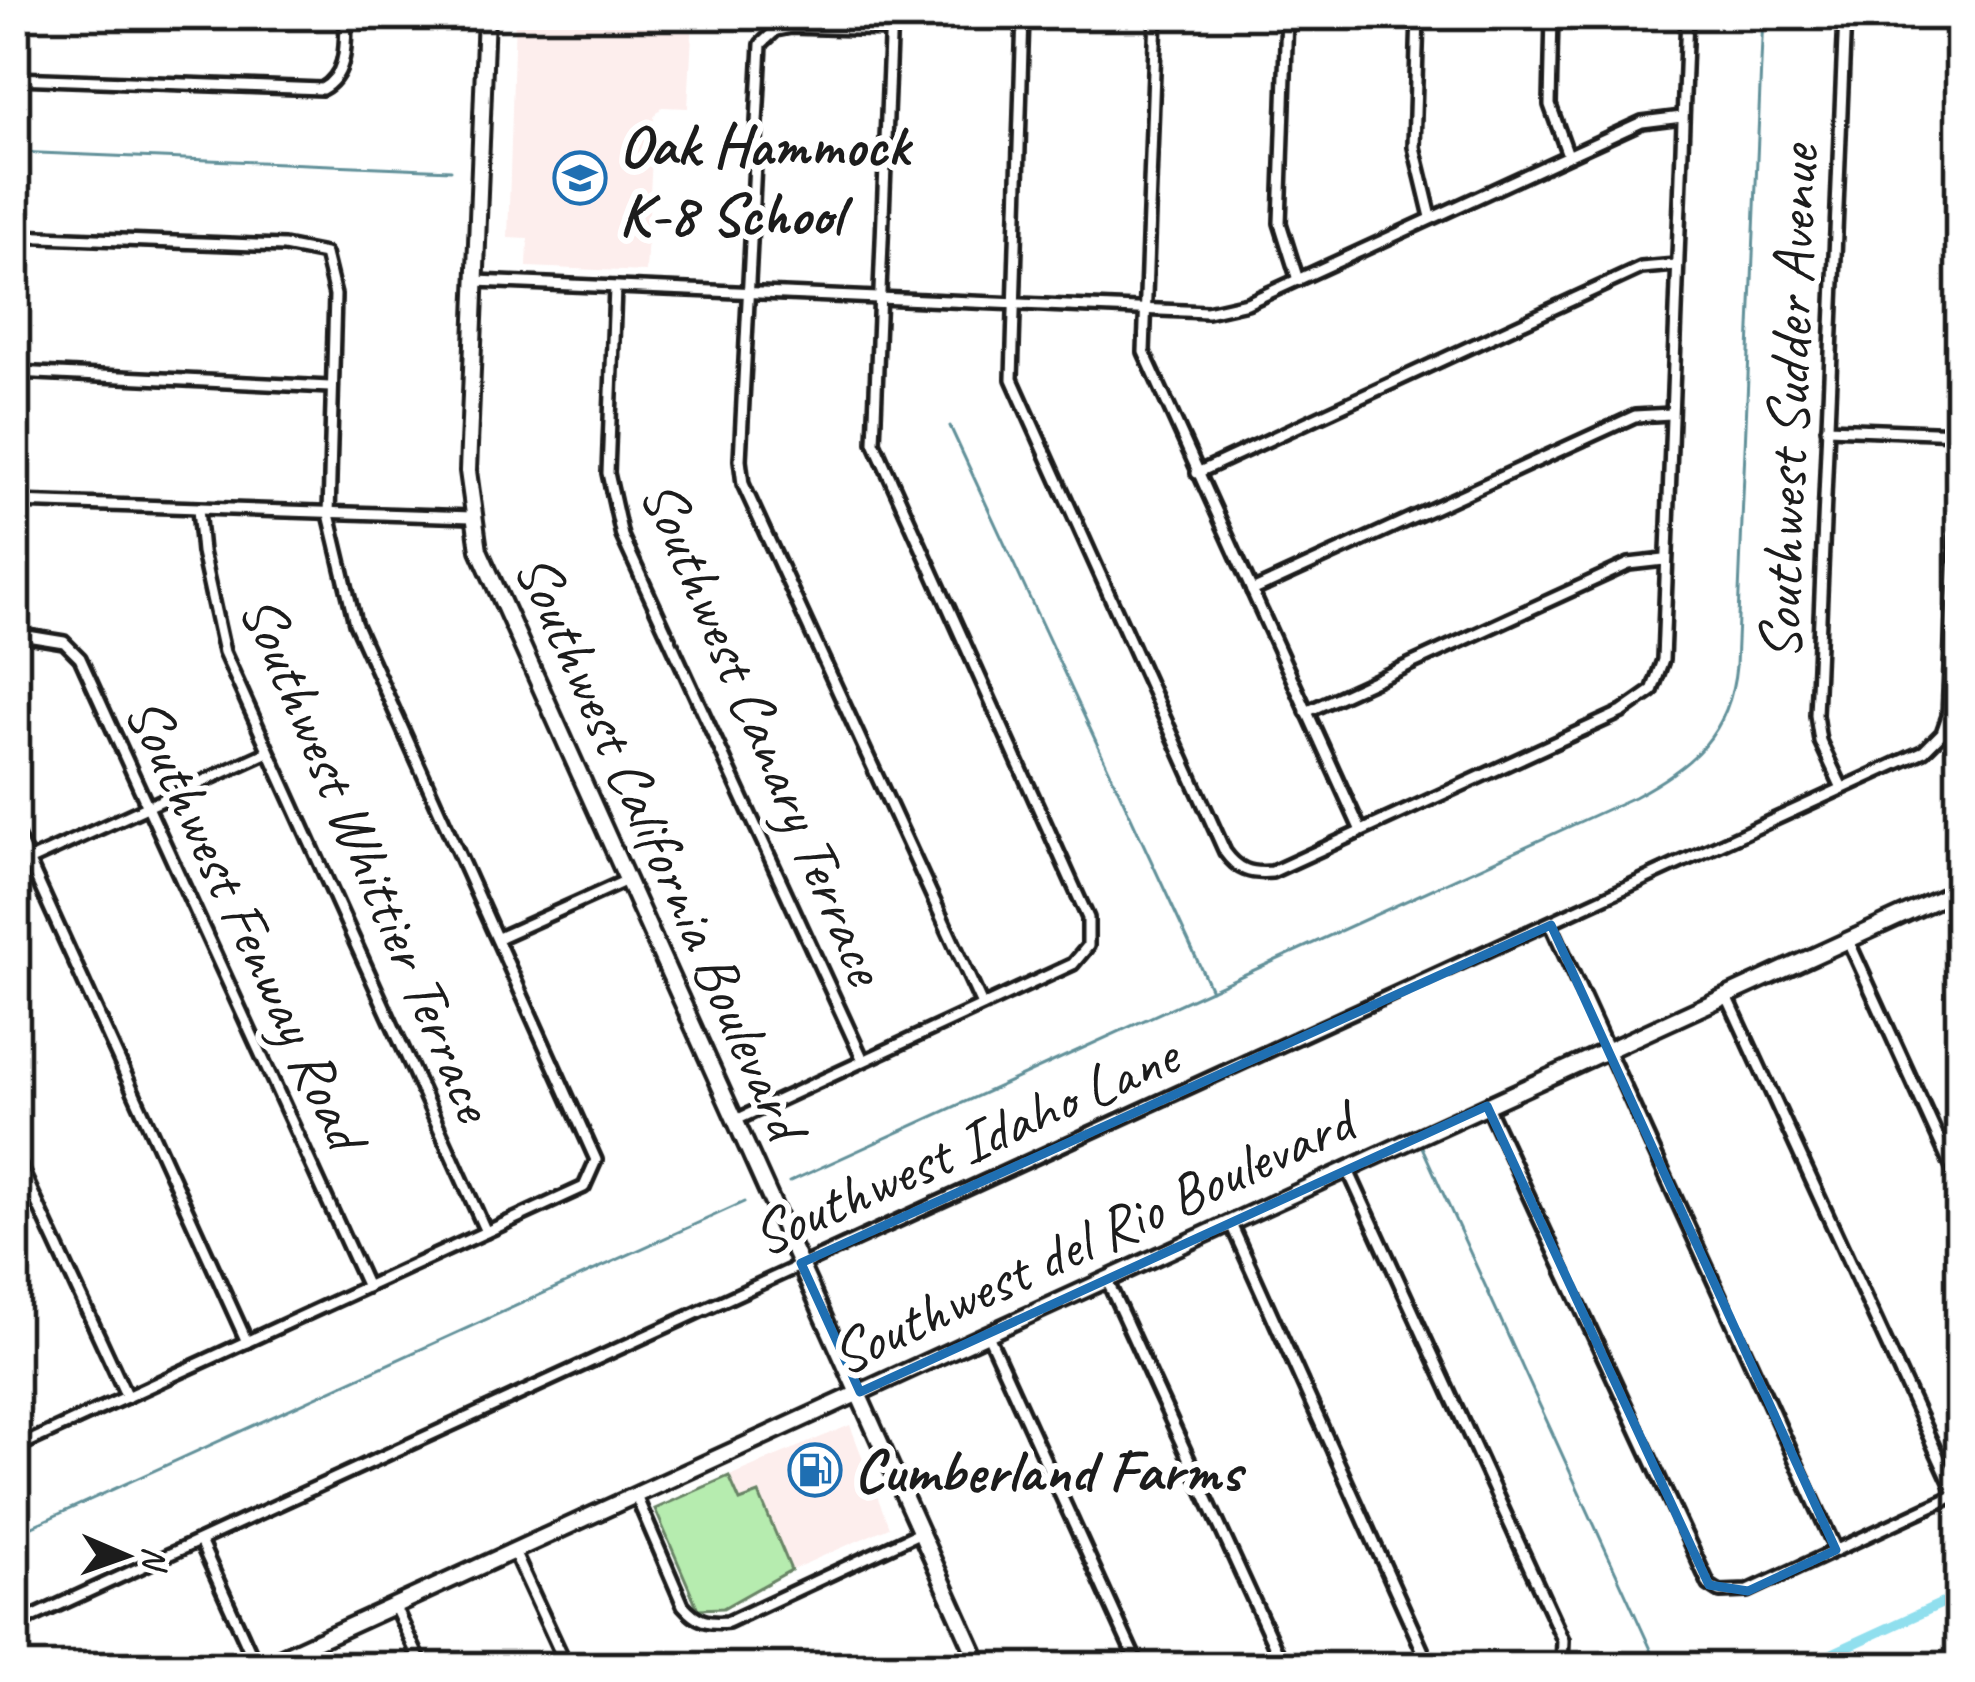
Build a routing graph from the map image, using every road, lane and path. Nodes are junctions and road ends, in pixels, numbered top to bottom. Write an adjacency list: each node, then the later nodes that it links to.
1 (346, 15): 13 (street)
2 (486, 15): 20 (street, Southwest California Boulevard)
3 (891, 15): 12 (street)
4 (1023, 15): 24 (street)
5 (1156, 15): 25 (street)
6 (1287, 15): 19 (street)
7 (1418, 15): 16 (street)
8 (1552, 15): 15 (street)
9 (1687, 15): 14 (street)
10 (1845, 16): 11 (street); 29 (street, Southwest Sudder Avenue)
11 (1960, 23)
12 (890, 30): 22 (street); 23 (street)
13 (15, 78)
14 (1682, 117): 15 (street); 18 (street)
15 (1568, 155): 16 (street)
16 (1431, 217): 19 (street)
17 (15, 236): 27 (street)
18 (1676, 265): 28 (street); 31 (street)
19 (1298, 280): 25 (street)
20 (476, 281): 21 (street); 35 (street, Southwest California Boulevard)
21 (615, 287): 22 (street); 55 (street, Southwest Canary Terrace)
22 (748, 293): 23 (street); 53 (street)
23 (879, 298): 24 (street); 53 (street)
24 (1011, 305): 25 (street); 44 (street)
25 (1144, 310): 31 (street)
26 (15, 372): 27 (street)
27 (330, 387): 34 (street)
28 (1671, 414): 36 (street); 37 (street)
29 (1827, 428): 30 (street); 41 (street, Southwest Sudder Avenue)
30 (1960, 430): 41 (street, Southwest Idaho Lane)
31 (1197, 473): 37 (street)
32 (15, 502): 33 (street)
33 (199, 509): 34 (street); 40 (street, Southwest Whittier Terrace)
34 (329, 514): 35 (street); 50 (street)
35 (472, 517): 47 (street, Southwest California Boulevard)
36 (1664, 560): 39 (street); 44 (street)
37 (1252, 591): 39 (street)
38 (15, 634): 42 (street, Southwest Fenway Road)
39 (1306, 712): 44 (street)
40 (268, 752): 42 (street); 62 (street, Southwest Whittier Terrace)
41 (1843, 788): 49 (street, Southwest Idaho Lane)
42 (148, 806): 45 (street); 65 (street, Southwest Fenway Road)
43 (15, 831): 45 (street)
44 (1361, 831)
45 (29, 861): 46 (street); 67 (street)
46 (15, 867)
47 (625, 881): 50 (street); 57 (street, Southwest California Boulevard)
48 (1960, 889): 51 (street, Southwest del Rio Boulevard)
49 (1551, 925): 54 (street); 63 (street, Southwest Idaho Lane)
50 (498, 938): 62 (street)
51 (1849, 940): 52 (street, Southwest del Rio Boulevard); 60 (street)
52 (1727, 996): 54 (street, Southwest del Rio Boulevard); 71 (street)
53 (982, 1005): 55 (street)
54 (1605, 1052): 56 (street, Southwest del Rio Boulevard); 75 (street)
55 (863, 1060): 57 (street)
56 (1487, 1106): 59 (street, Southwest del Rio Boulevard); 75 (street)
57 (736, 1120): 63 (street, Southwest California Boulevard)
58 (15, 1155): 69 (street)
59 (1348, 1168): 61 (street, Southwest del Rio Boulevard); 80 (street)
60 (1960, 1186)
61 (1231, 1224): 64 (street, Southwest del Rio Boulevard); 87 (street)
62 (486, 1232): 65 (street)
63 (801, 1263): 68 (street, Southwest California Boulevard); 74 (street, Southwest Idaho Lane)
64 (1106, 1278): 66 (street, Southwest del Rio Boulevard); 86 (street)
65 (367, 1287): 67 (street)
66 (987, 1333): 68 (street, Southwest del Rio Boulevard); 85 (street)
67 (247, 1342): 69 (street)
68 (860, 1392): 72 (street, Southwest del Rio Boulevard); 73 (street, Southwest California Boulevard)
69 (127, 1397): 70 (street)
70 (15, 1448)
71 (1958, 1494): 75 (street)
72 (636, 1496): 73 (street); 76 (street, Southwest del Rio Boulevard)
73 (921, 1532): 79 (street, Southwest California Boulevard)
74 (200, 1541): 78 (street, Southwest Idaho Lane); 81 (street)
75 (1836, 1550)
76 (514, 1552): 77 (street, Southwest del Rio Boulevard); 83 (street)
77 (395, 1606): 81 (street, Southwest del Rio Boulevard); 82 (street)
78 (15, 1625)
79 (978, 1660): 84 (street)
80 (1563, 1665)
81 (258, 1667)
82 (423, 1667)
83 (567, 1667)
84 (945, 1667)
85 (1139, 1667)
86 (1285, 1667)
87 (1430, 1667)

